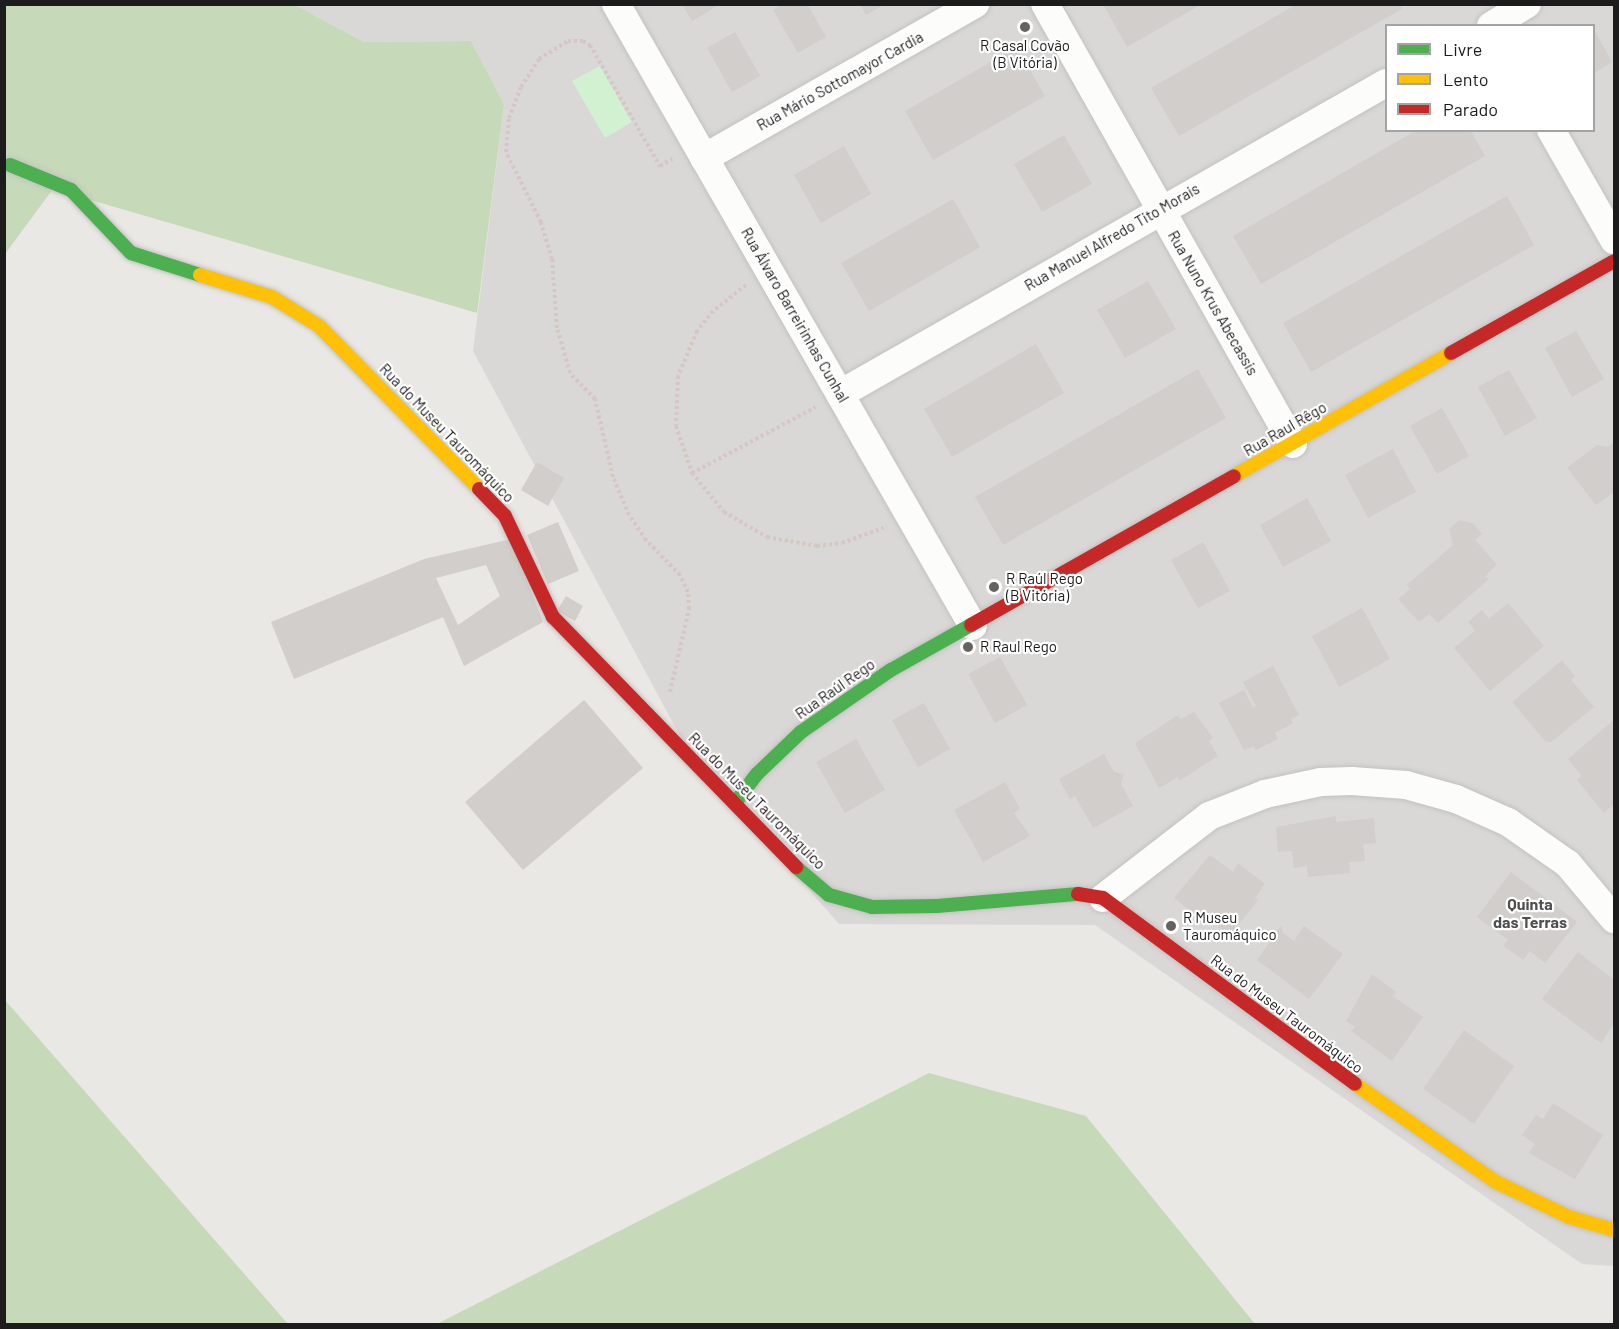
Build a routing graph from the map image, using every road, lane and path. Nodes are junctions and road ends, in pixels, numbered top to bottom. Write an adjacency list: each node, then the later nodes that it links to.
1 (615, 4): 10 (street, Rua Álvaro Barreirinhas Cunhal)
2 (975, 4): 10 (street, Rua Mário Sottomayor Cardia)
3 (1045, 4): 12 (street, Rua Nuno Krus Abecassis)
4 (1478, 4): 6 (street)
5 (1527, 4): 7 (street)
6 (1490, 24)
7 (1494, 24)
8 (1385, 84): 12 (street, Rua Manuel Alfredo Tito Morais)
9 (1552, 132): 13 (street)
10 (700, 151): 15 (street, Rua Álvaro Barreirinhas Cunhal); 21 (path)
11 (10, 165): 21 (street, Rua do Museu Tauromáquico)
12 (1159, 209): 16 (street, Rua Manuel Alfredo Tito Morais); 17 (street, Rua Nuno Krus Abecassis)
13 (1614, 240)
14 (1614, 261): 17 (street, Rua Raul Rêgo)
15 (770, 272): 16 (street, Rua Álvaro Barreirinhas Cunhal); 18 (path)
16 (840, 394): 18 (path); 19 (street, Rua Álvaro Barreirinhas Cunhal)
17 (1293, 444): 20 (street, Rua Raul Rêgo)
18 (692, 472): 19 (path)
19 (909, 513): 20 (street, Rua Álvaro Barreirinhas Cunhal)
20 (972, 626): 22 (street, Rua Raúl Rego)
21 (666, 732): 22 (street, Rua do Museu Tauromáquico)
22 (735, 803): 23 (street, Rua do Museu Tauromáquico)
23 (1103, 898): 24 (street); 25 (street, Rua do Museu Tauromáquico)
24 (1614, 919)
25 (1614, 1230)

